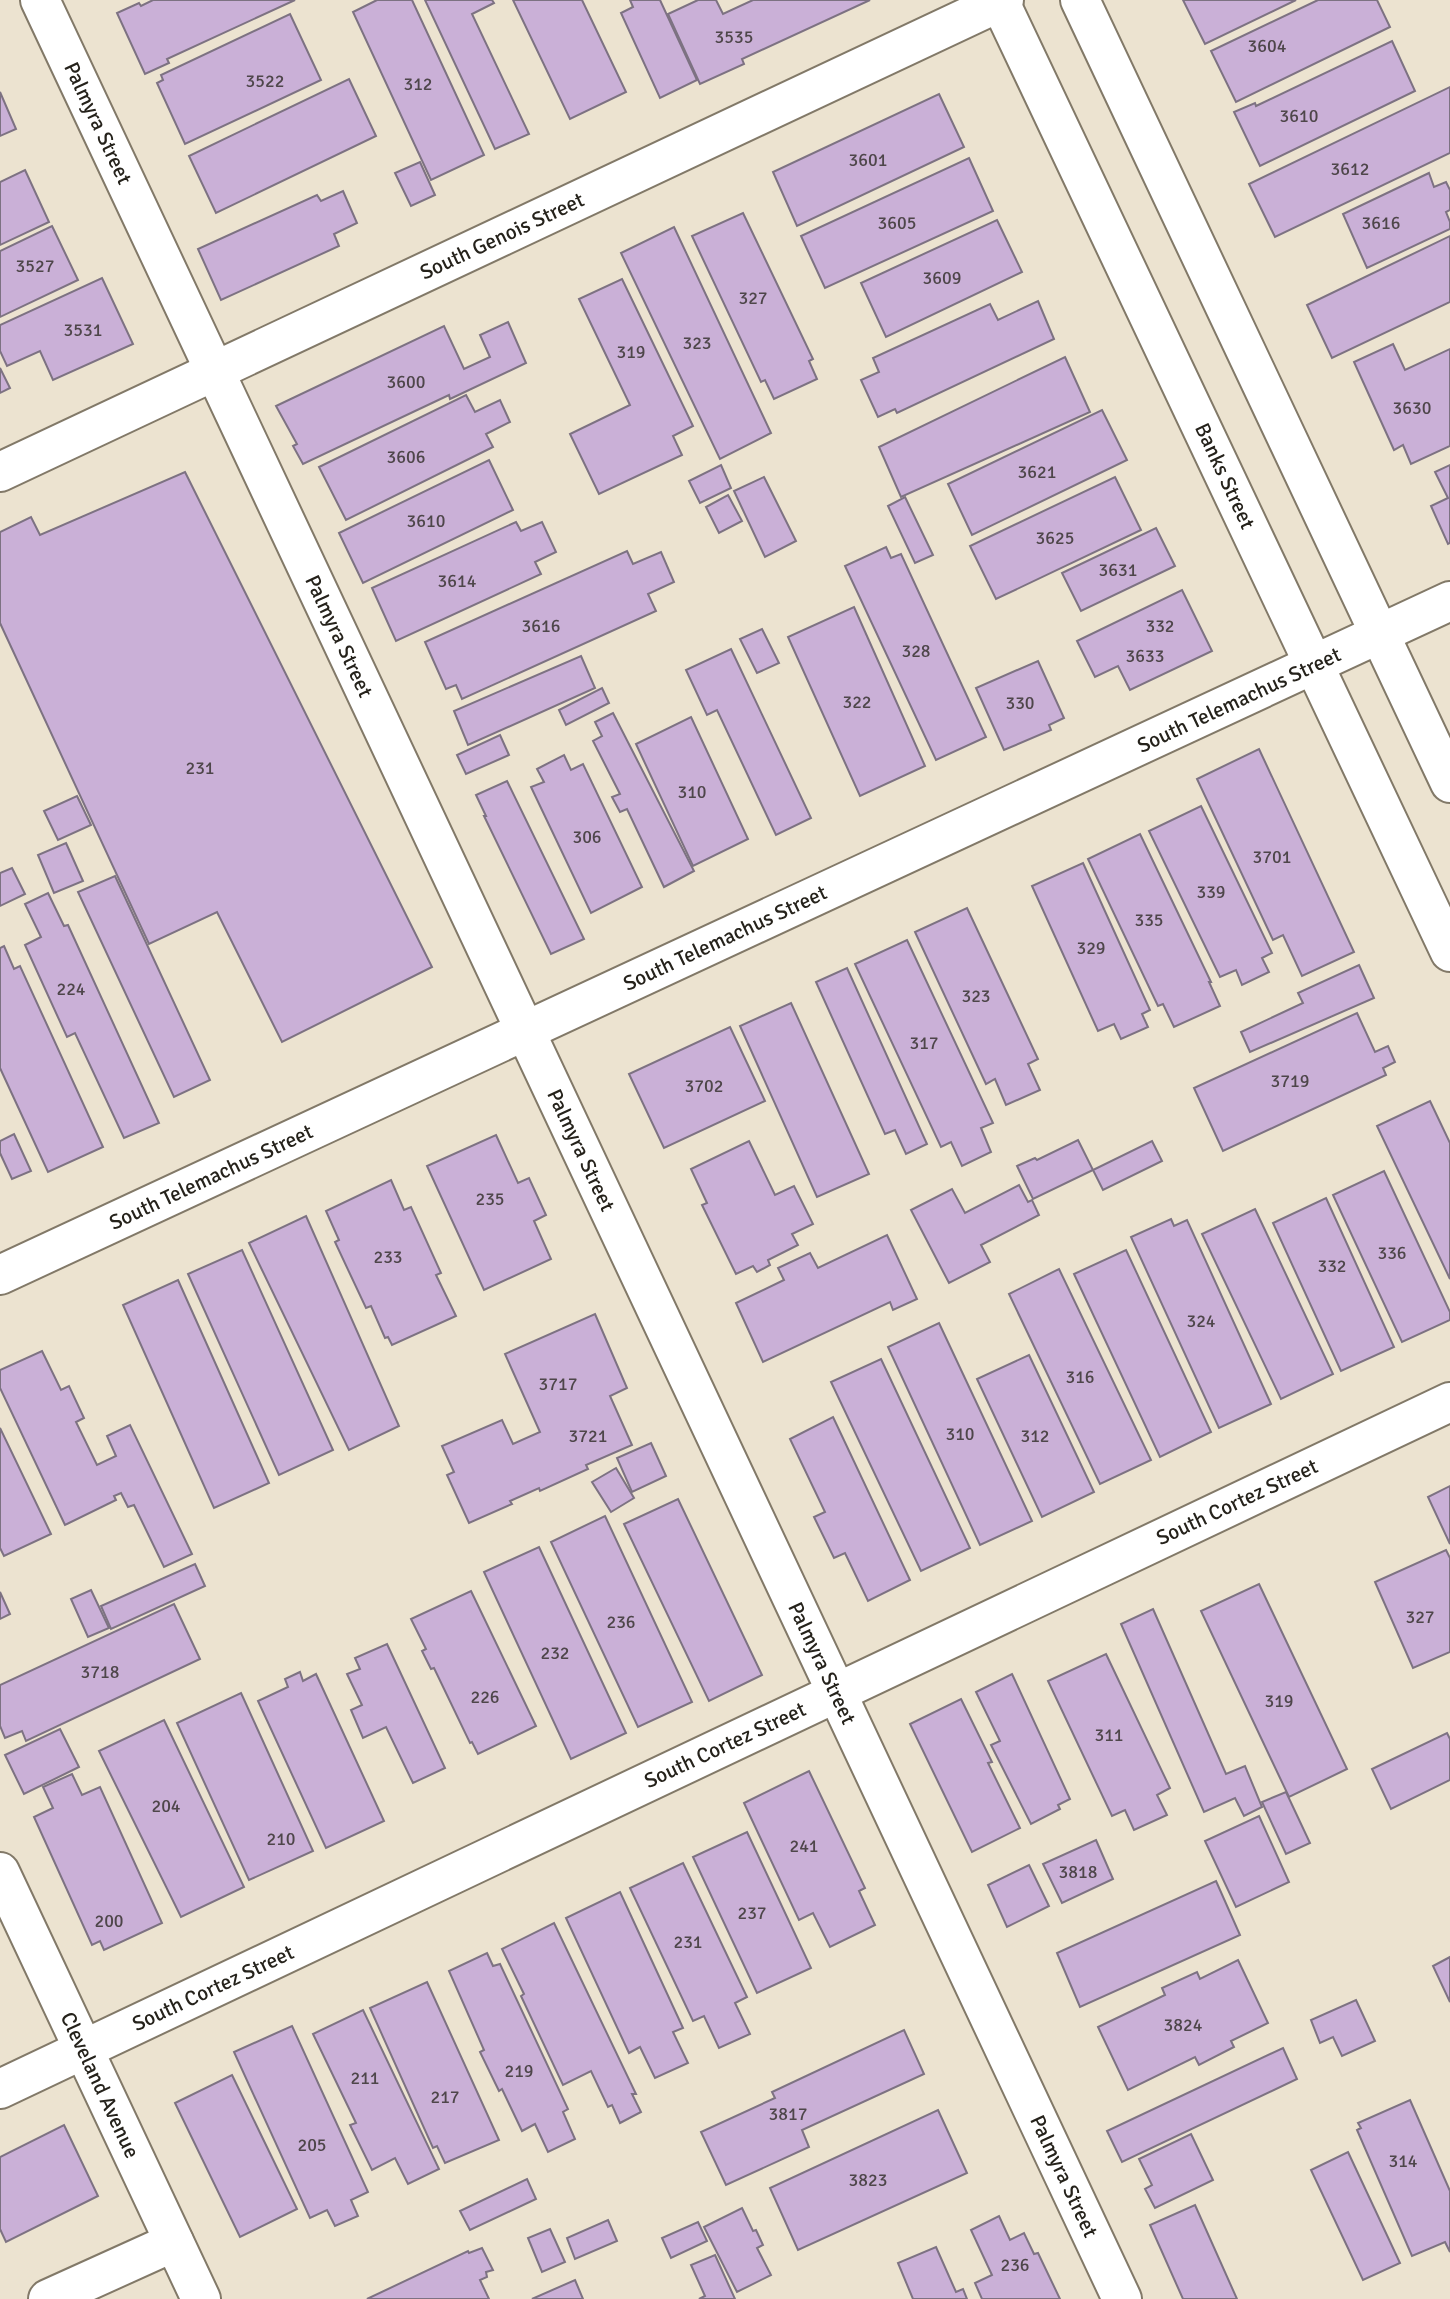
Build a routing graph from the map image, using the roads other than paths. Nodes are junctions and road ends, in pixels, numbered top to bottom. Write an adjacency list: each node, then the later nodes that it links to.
1 (40, 0): 4 (street, Palmyra Street)
2 (1080, 0): 7 (street)
3 (1001, 1): 4 (street, South Genois Street); 8 (street, Banks Street)
4 (214, 371): 5 (street, South Genois Street); 11 (street, Palmyra Street)
5 (0, 471)
6 (1450, 601): 7 (street, South Telemachus Street)
7 (1380, 634): 8 (street, South Telemachus Street); 9 (street)
8 (1314, 665): 10 (street, Banks Street); 11 (street, South Telemachus Street)
9 (1450, 783)
10 (1450, 952)
11 (525, 1031): 12 (street, South Telemachus Street); 14 (street, Palmyra Street)
12 (0, 1275)
13 (1450, 1402): 14 (street, South Cortez Street)
14 (836, 1692): 16 (street, South Cortez Street); 21 (street, Palmyra Street)
15 (0, 1872): 16 (street, Cleveland Avenue)
16 (83, 2049): 17 (street, South Cortez Street); 18 (street, Cleveland Avenue)
17 (0, 2089)
18 (174, 2242): 19 (street); 20 (street, Cleveland Avenue)
19 (48, 2299)
20 (201, 2299)
21 (1122, 2299)

